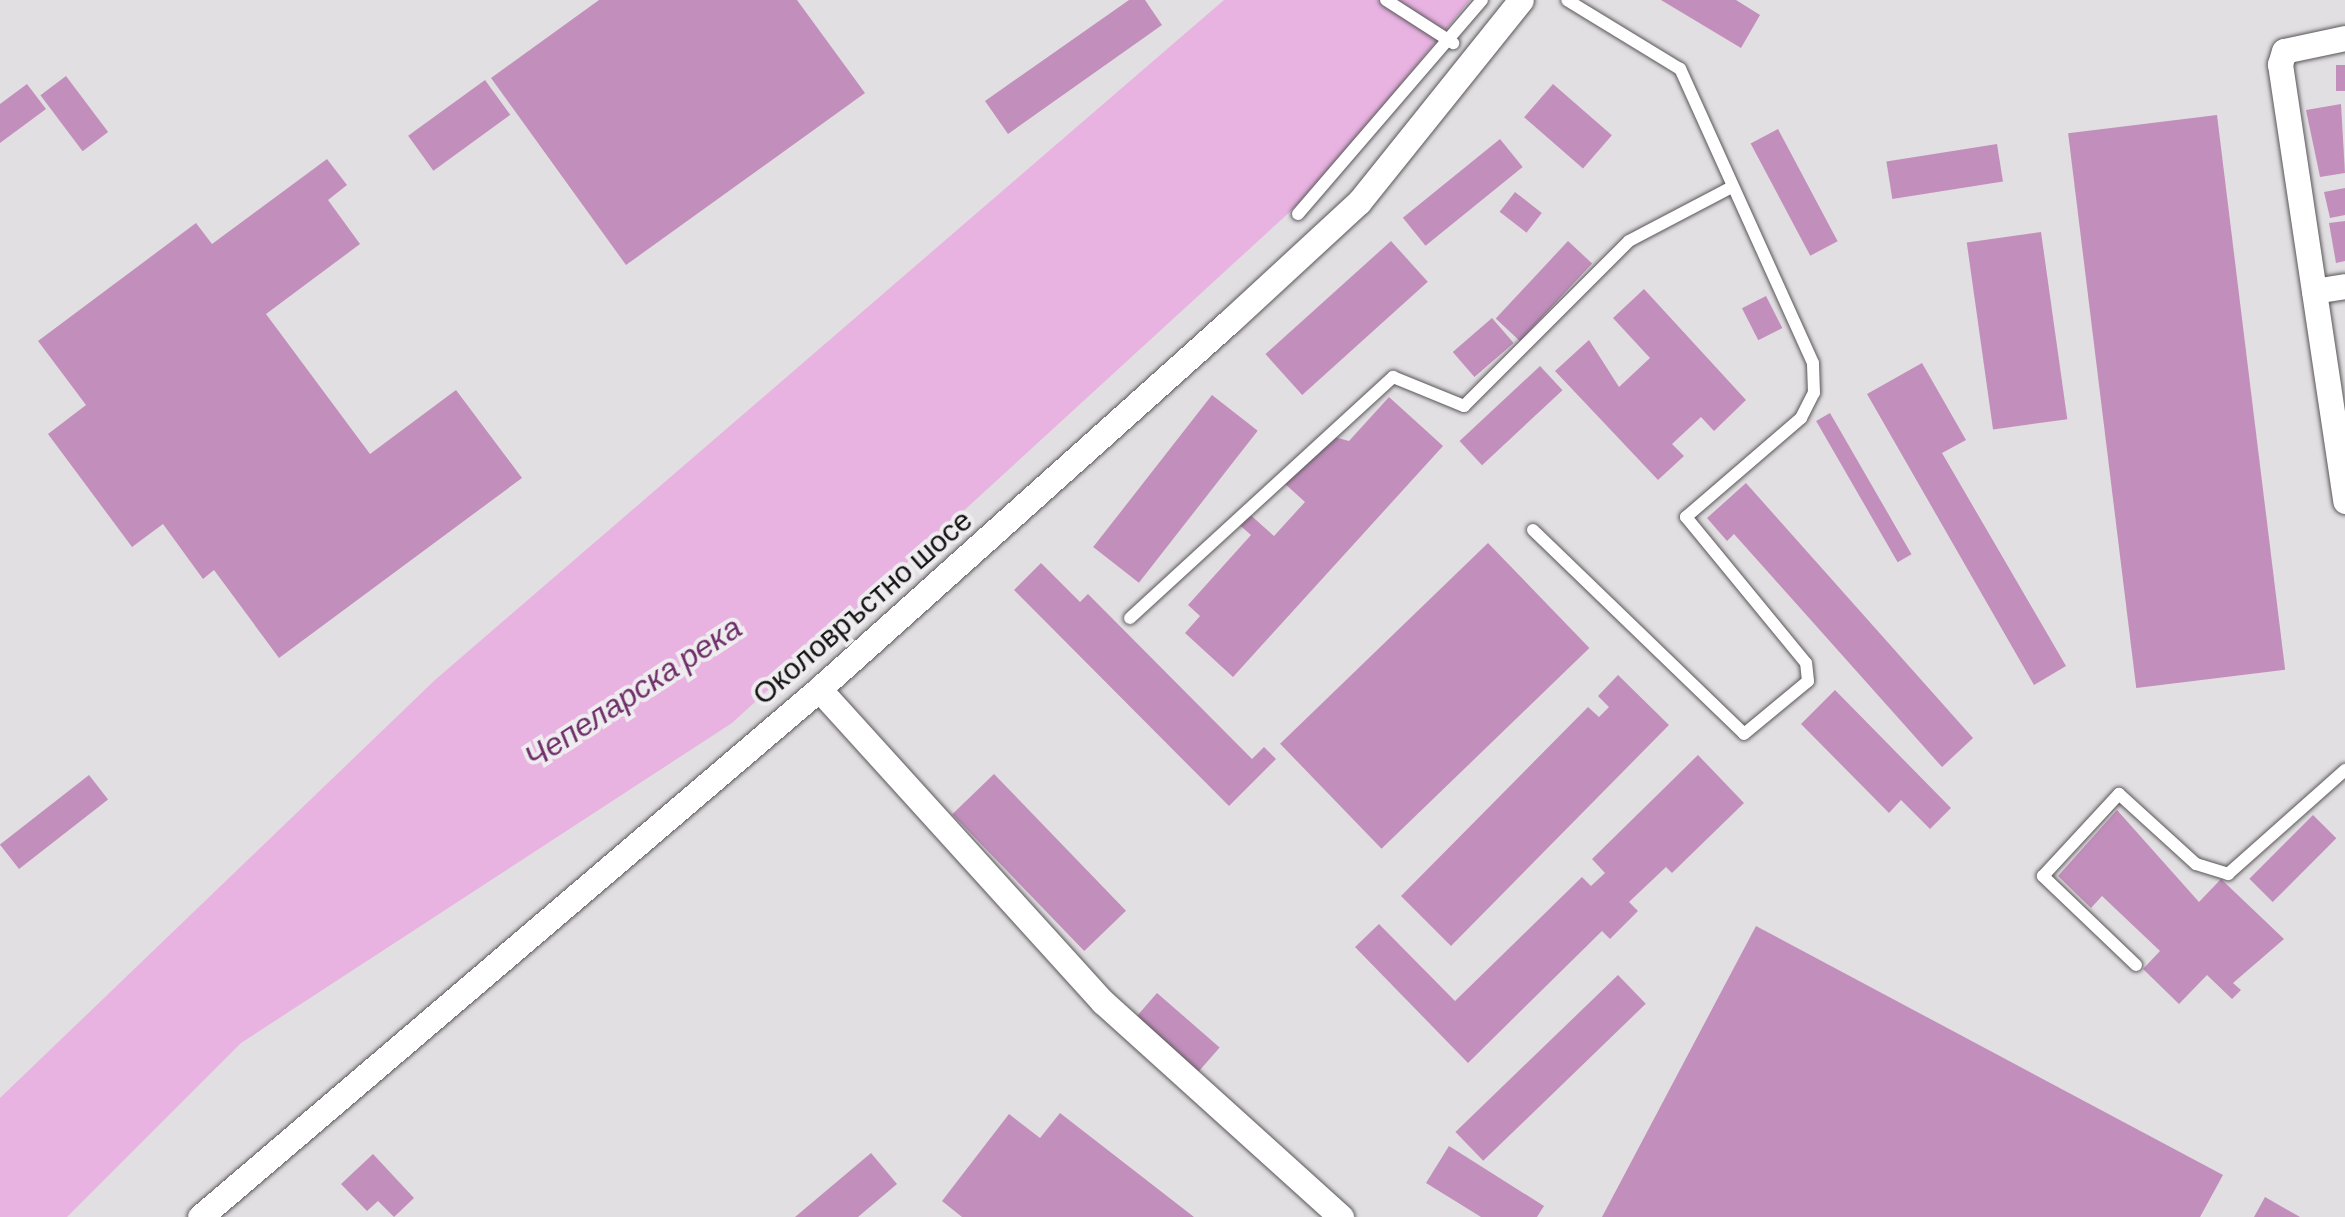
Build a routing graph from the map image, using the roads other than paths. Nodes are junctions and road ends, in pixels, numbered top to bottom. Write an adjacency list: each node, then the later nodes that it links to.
1 (1386, 0): 6 (lane)
2 (1482, 0): 6 (lane)
3 (1521, 0): 14 (street, Околовръстно шосе)
4 (1567, 0): 7 (lane)
5 (2345, 38): 10 (street)
6 (1453, 42): 8 (lane)
7 (1730, 188): 12 (lane); 13 (lane)
8 (1298, 214)
9 (2345, 286): 10 (street)
10 (2314, 291): 11 (street)
11 (2345, 501)
12 (1533, 530)
13 (1130, 618)
14 (819, 689): 17 (street, Околовръстно шосе); 18 (street)
15 (2345, 770): 16 (lane)
16 (2136, 965)
17 (200, 1217)
18 (1341, 1217)

